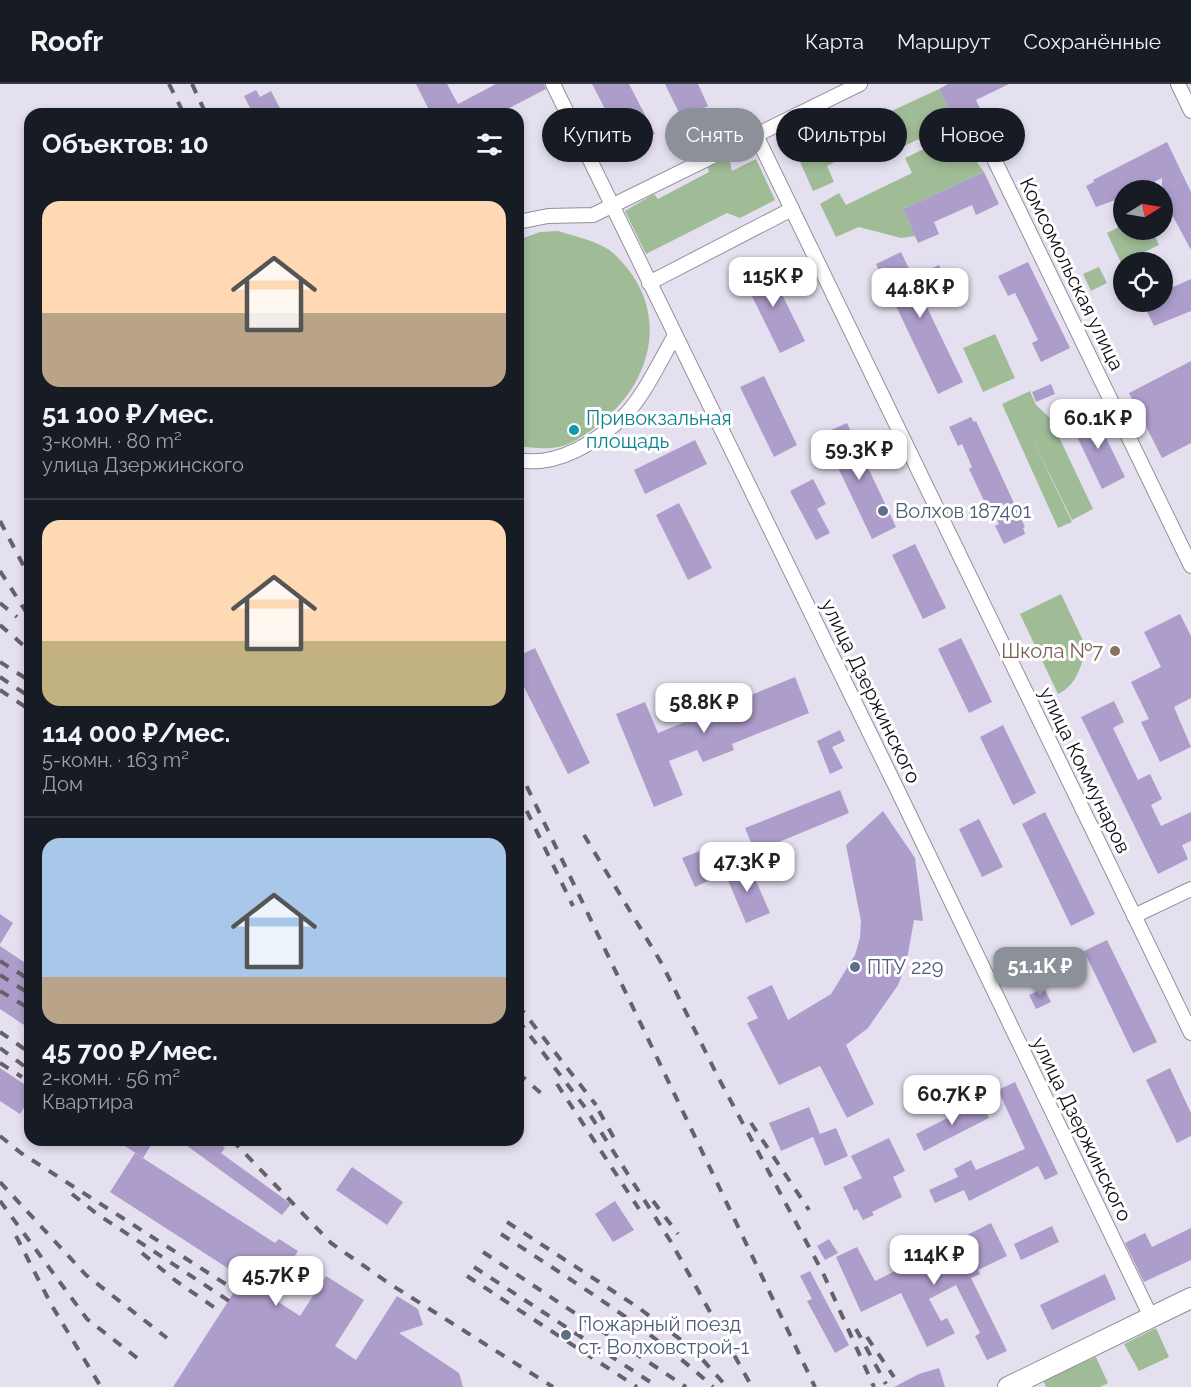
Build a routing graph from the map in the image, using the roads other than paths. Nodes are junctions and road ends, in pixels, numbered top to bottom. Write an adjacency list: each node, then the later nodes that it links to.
1 (553, 84): 9 (street, улица Дзержинского)
2 (860, 84): 5 (street)
3 (1178, 84): 4 (street)
4 (1191, 111)
5 (764, 131)
6 (764, 151): 10 (street, улица Коммунаров)
7 (701, 162): 9 (street)
8 (995, 162): 15 (street, Комсомольская улица)
9 (612, 206): 11 (street); 12 (street, улица Дзержинского)
10 (792, 209): 12 (street); 17 (street, улица Коммунаров)
11 (524, 221)
12 (649, 283): 13 (street, улица Дзержинского)
13 (674, 337): 14 (street); 20 (street, улица Дзержинского)
14 (524, 461)
15 (1191, 566)
16 (1191, 889): 17 (street)
17 (1134, 916): 18 (street, улица Коммунаров)
18 (1191, 1033)
19 (1191, 1298): 20 (main road)
20 (1151, 1317): 21 (main road)
21 (1008, 1387)

